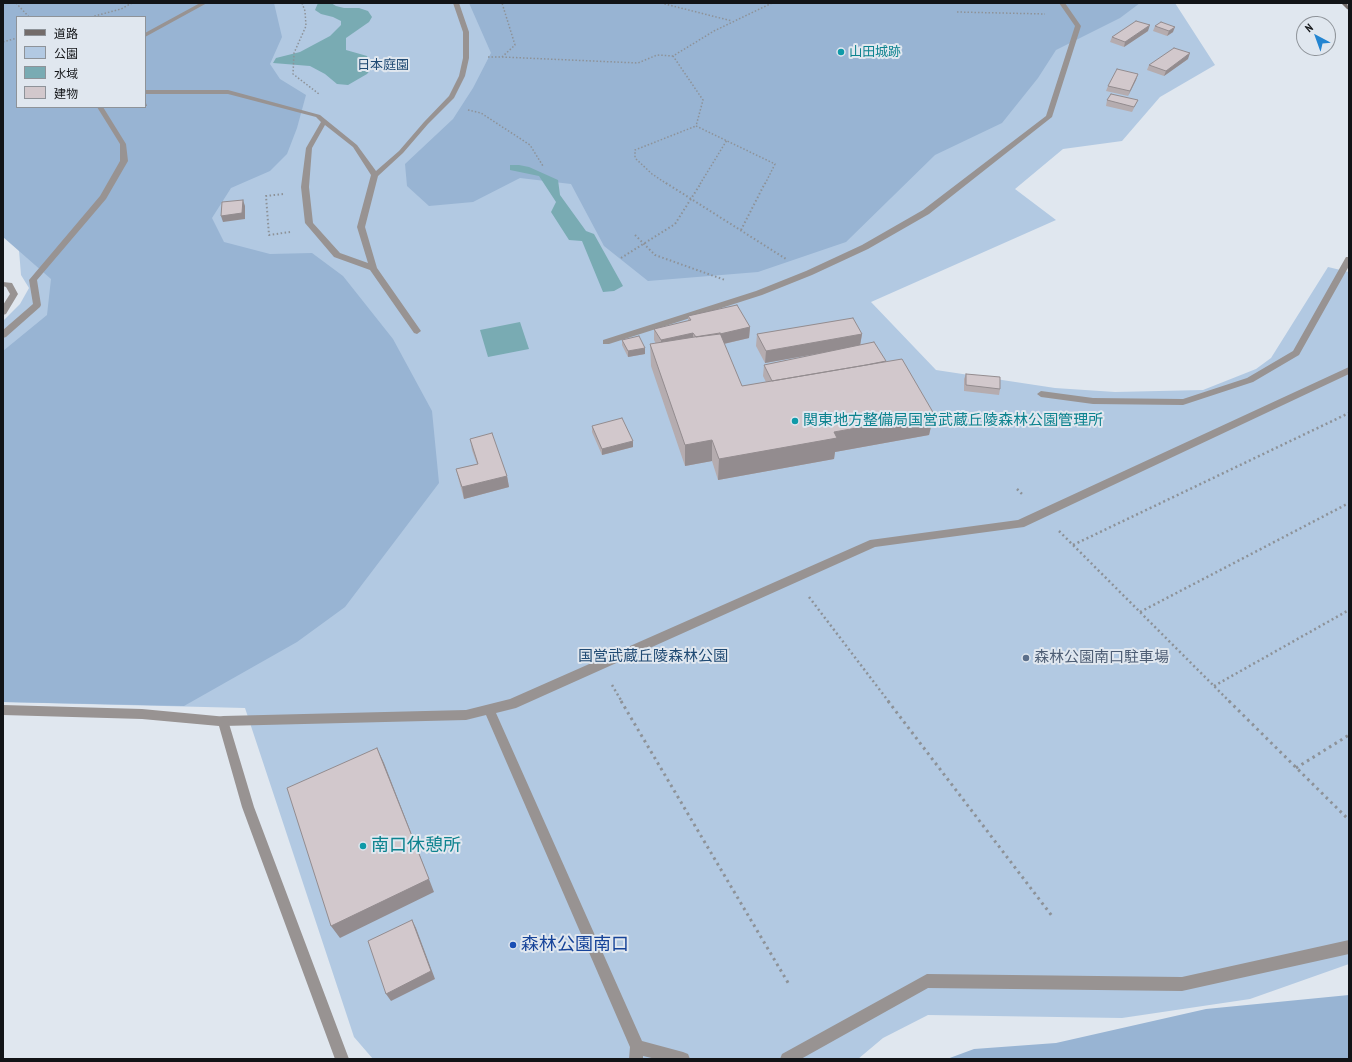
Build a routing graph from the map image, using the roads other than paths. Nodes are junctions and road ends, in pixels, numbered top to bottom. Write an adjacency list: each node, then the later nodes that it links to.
1 (204, 3): 4 (street)
2 (456, 3): 8 (street)
3 (1062, 3): 15 (street)
4 (146, 34)
5 (146, 92): 7 (street)
6 (101, 108): 14 (street)
7 (324, 122): 8 (street); 10 (street)
8 (375, 175): 10 (street)
9 (1348, 263): 17 (street)
10 (373, 268): 13 (street)
11 (3, 284): 12 (street)
12 (3, 312)
13 (417, 331)
14 (3, 335)
15 (606, 342)
16 (1349, 370): 18 (street)
17 (1041, 394)
18 (489, 709): 20 (street); 22 (street)
19 (3, 710): 20 (street)
20 (223, 721): 23 (street)
21 (1349, 947): 25 (street)
22 (637, 1053): 24 (street)
23 (342, 1059)
24 (683, 1059)
25 (786, 1059)

